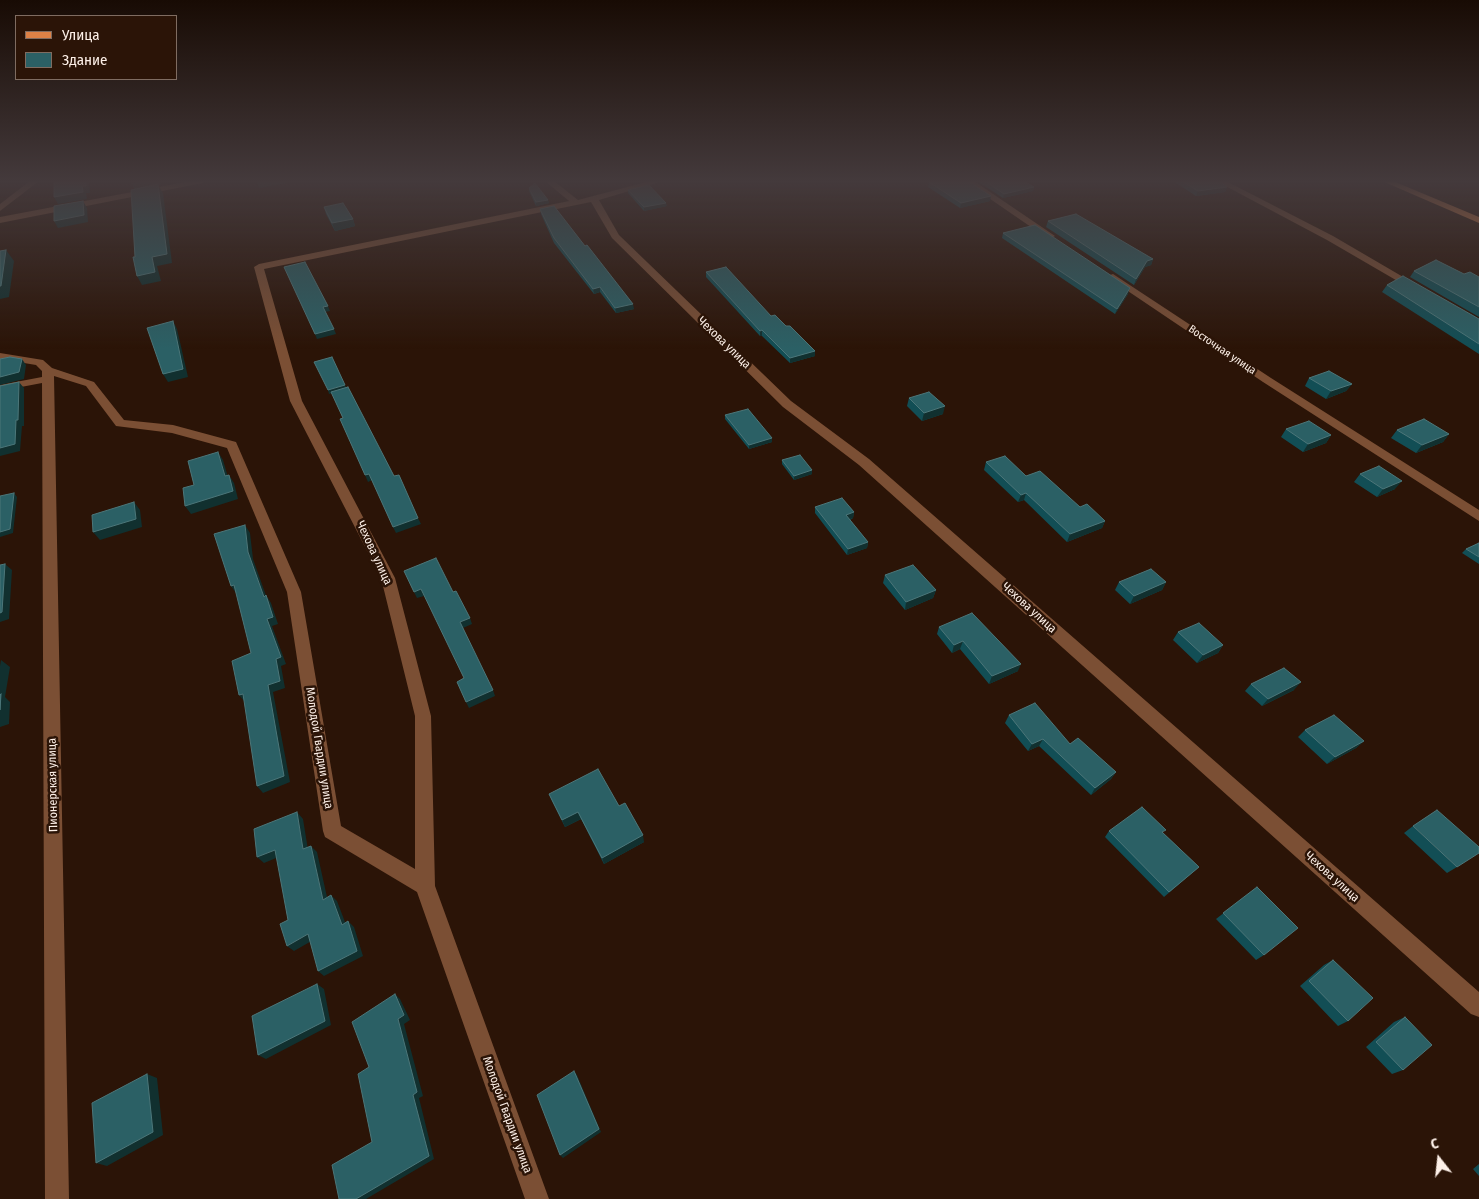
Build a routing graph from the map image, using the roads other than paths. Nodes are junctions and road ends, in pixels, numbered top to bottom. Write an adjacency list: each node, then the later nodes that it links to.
1 (405, 237): 12 (street, Чехова улица)
2 (616, 237): 13 (street, Чехова улица)
3 (1051, 237): 5 (street)
4 (1328, 237): 7 (street)
5 (1059, 242)
6 (1101, 269): 11 (street, Восточная улица)
7 (1429, 295)
8 (0, 356): 9 (street)
9 (48, 375): 10 (street); 12 (street, Молодой Гвардии улица); 14 (street, Пионерская улица)
10 (0, 388)
11 (1479, 516)
12 (426, 886): 15 (street, Молодой Гвардии улица)
13 (1479, 1006)
14 (57, 1199)
15 (537, 1199)

